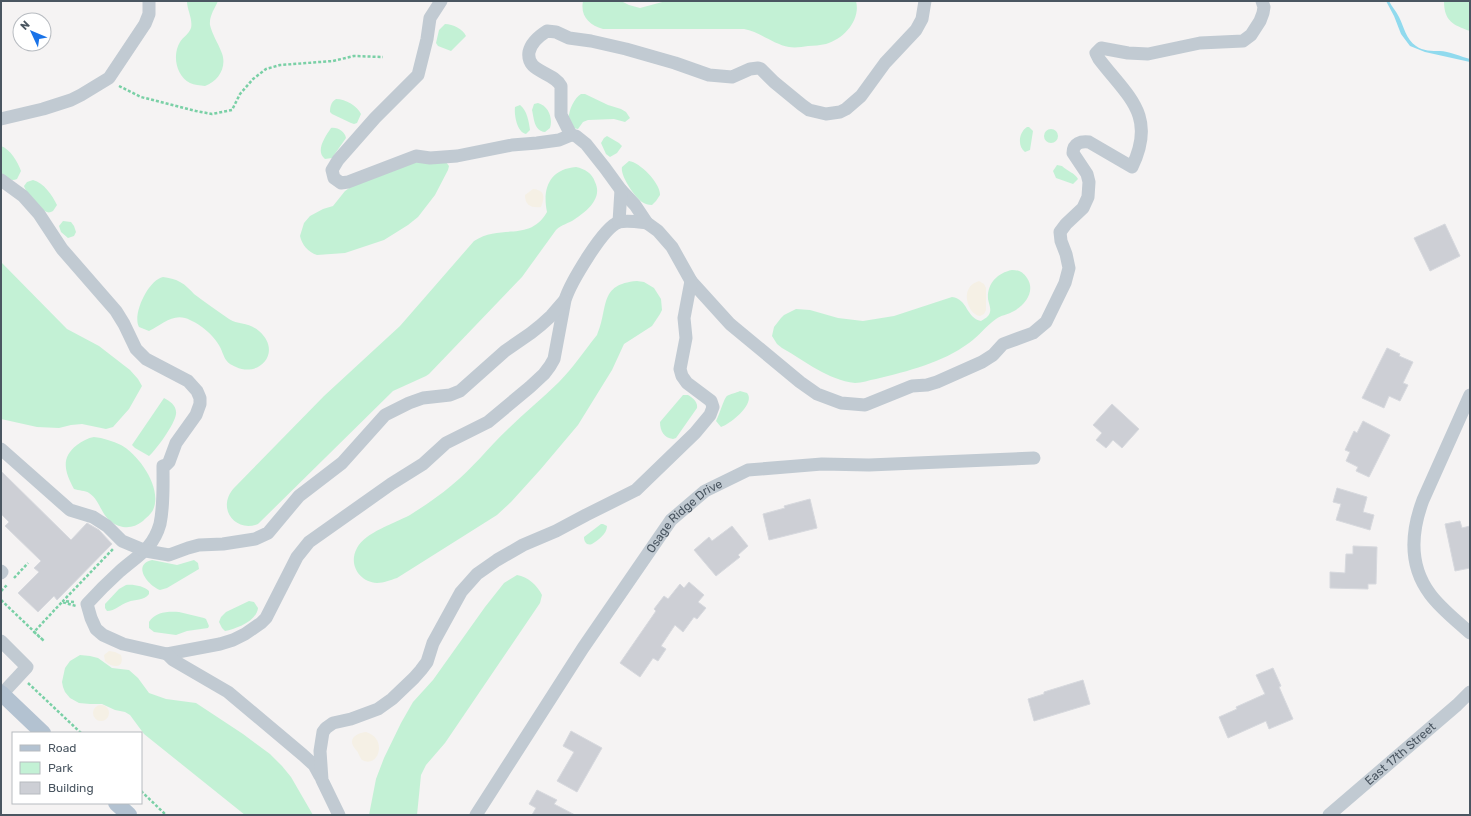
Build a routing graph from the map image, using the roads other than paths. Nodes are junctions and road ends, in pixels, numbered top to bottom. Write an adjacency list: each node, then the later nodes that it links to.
1 (149, 1): 5 (street)
2 (441, 1): 6 (street)
3 (925, 1): 6 (street)
4 (1262, 1): 11 (street)
5 (1, 120)
6 (570, 135): 8 (street)
7 (1, 180): 16 (street)
8 (621, 190): 9 (street); 10 (street)
9 (619, 222): 10 (street); 12 (street)
10 (647, 223): 11 (street)
11 (691, 281): 23 (street)
12 (565, 300): 16 (street); 19 (street)
13 (1470, 395): 17 (street)
14 (1, 449): 16 (street)
15 (1034, 458): 27 (street, Osage Ridge Drive)
16 (146, 551): 19 (street)
17 (1470, 633)
18 (1, 641): 21 (street)
19 (167, 654): 23 (street)
20 (1470, 692): 28 (street, East 17th Street)
21 (2, 694): 22 (main road)
22 (42, 732)
23 (322, 780): 26 (street)
24 (117, 804): 25 (main road)
25 (129, 815)
26 (339, 815)
27 (476, 815)
28 (1329, 815)

